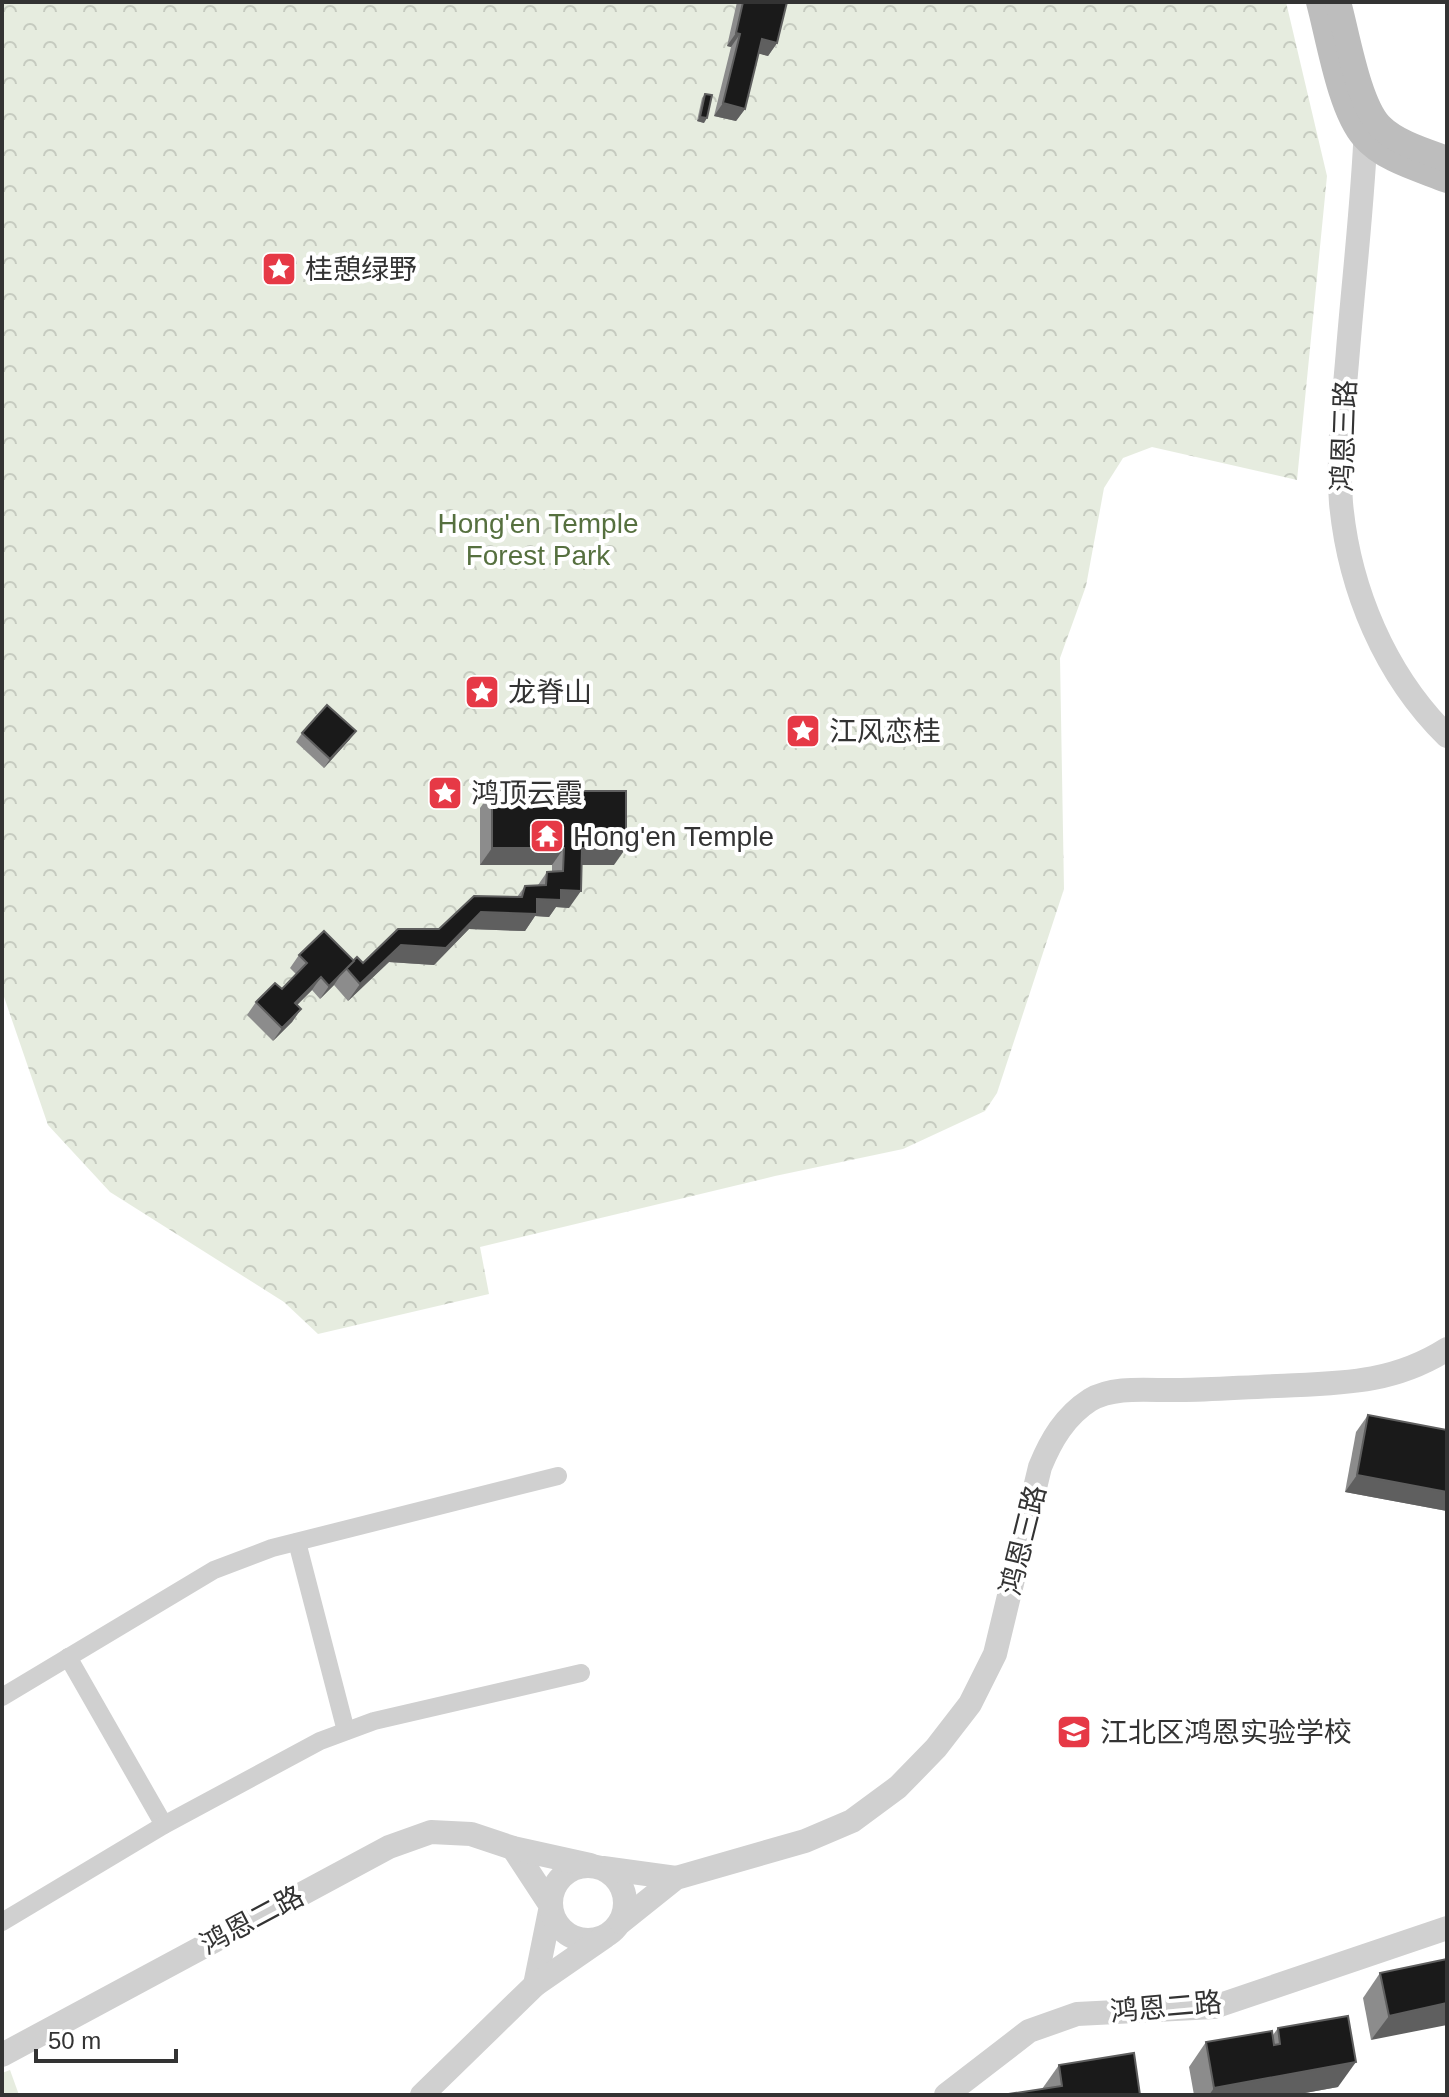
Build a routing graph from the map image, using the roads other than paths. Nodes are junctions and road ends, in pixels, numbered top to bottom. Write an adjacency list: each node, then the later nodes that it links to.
1 (1319, 2): 4 (main road)
2 (1338, 2): 3 (main road)
3 (1367, 107): 4 (street, 鸿恩三路); 5 (main road)
4 (1366, 139): 6 (main road); 7 (street, 鸿恩三路)
5 (1447, 159)
6 (1447, 180)
7 (1447, 736)
8 (1447, 1349): 18 (street, 鸿恩三路)
9 (558, 1476): 10 (street)
10 (297, 1542): 11 (street); 14 (street)
11 (68, 1657): 13 (street); 15 (street)
12 (581, 1673): 14 (street)
13 (2, 1697)
14 (346, 1731): 15 (street)
15 (164, 1825): 20 (street)
16 (513, 1848): 17 (street, 鸿恩二路); 19 (street); 24 (street, 鸿恩二路)
17 (597, 1867): 18 (street, 鸿恩二路); 19 (street); 22 (street)
18 (676, 1878): 22 (street)
19 (551, 1906): 22 (street); 23 (street)
20 (2, 1922)
21 (1447, 1928): 26 (street, 鸿恩二路)
22 (612, 1930): 23 (street)
23 (535, 1985): 25 (street)
24 (2, 2055)
25 (422, 2095)
26 (946, 2095)

